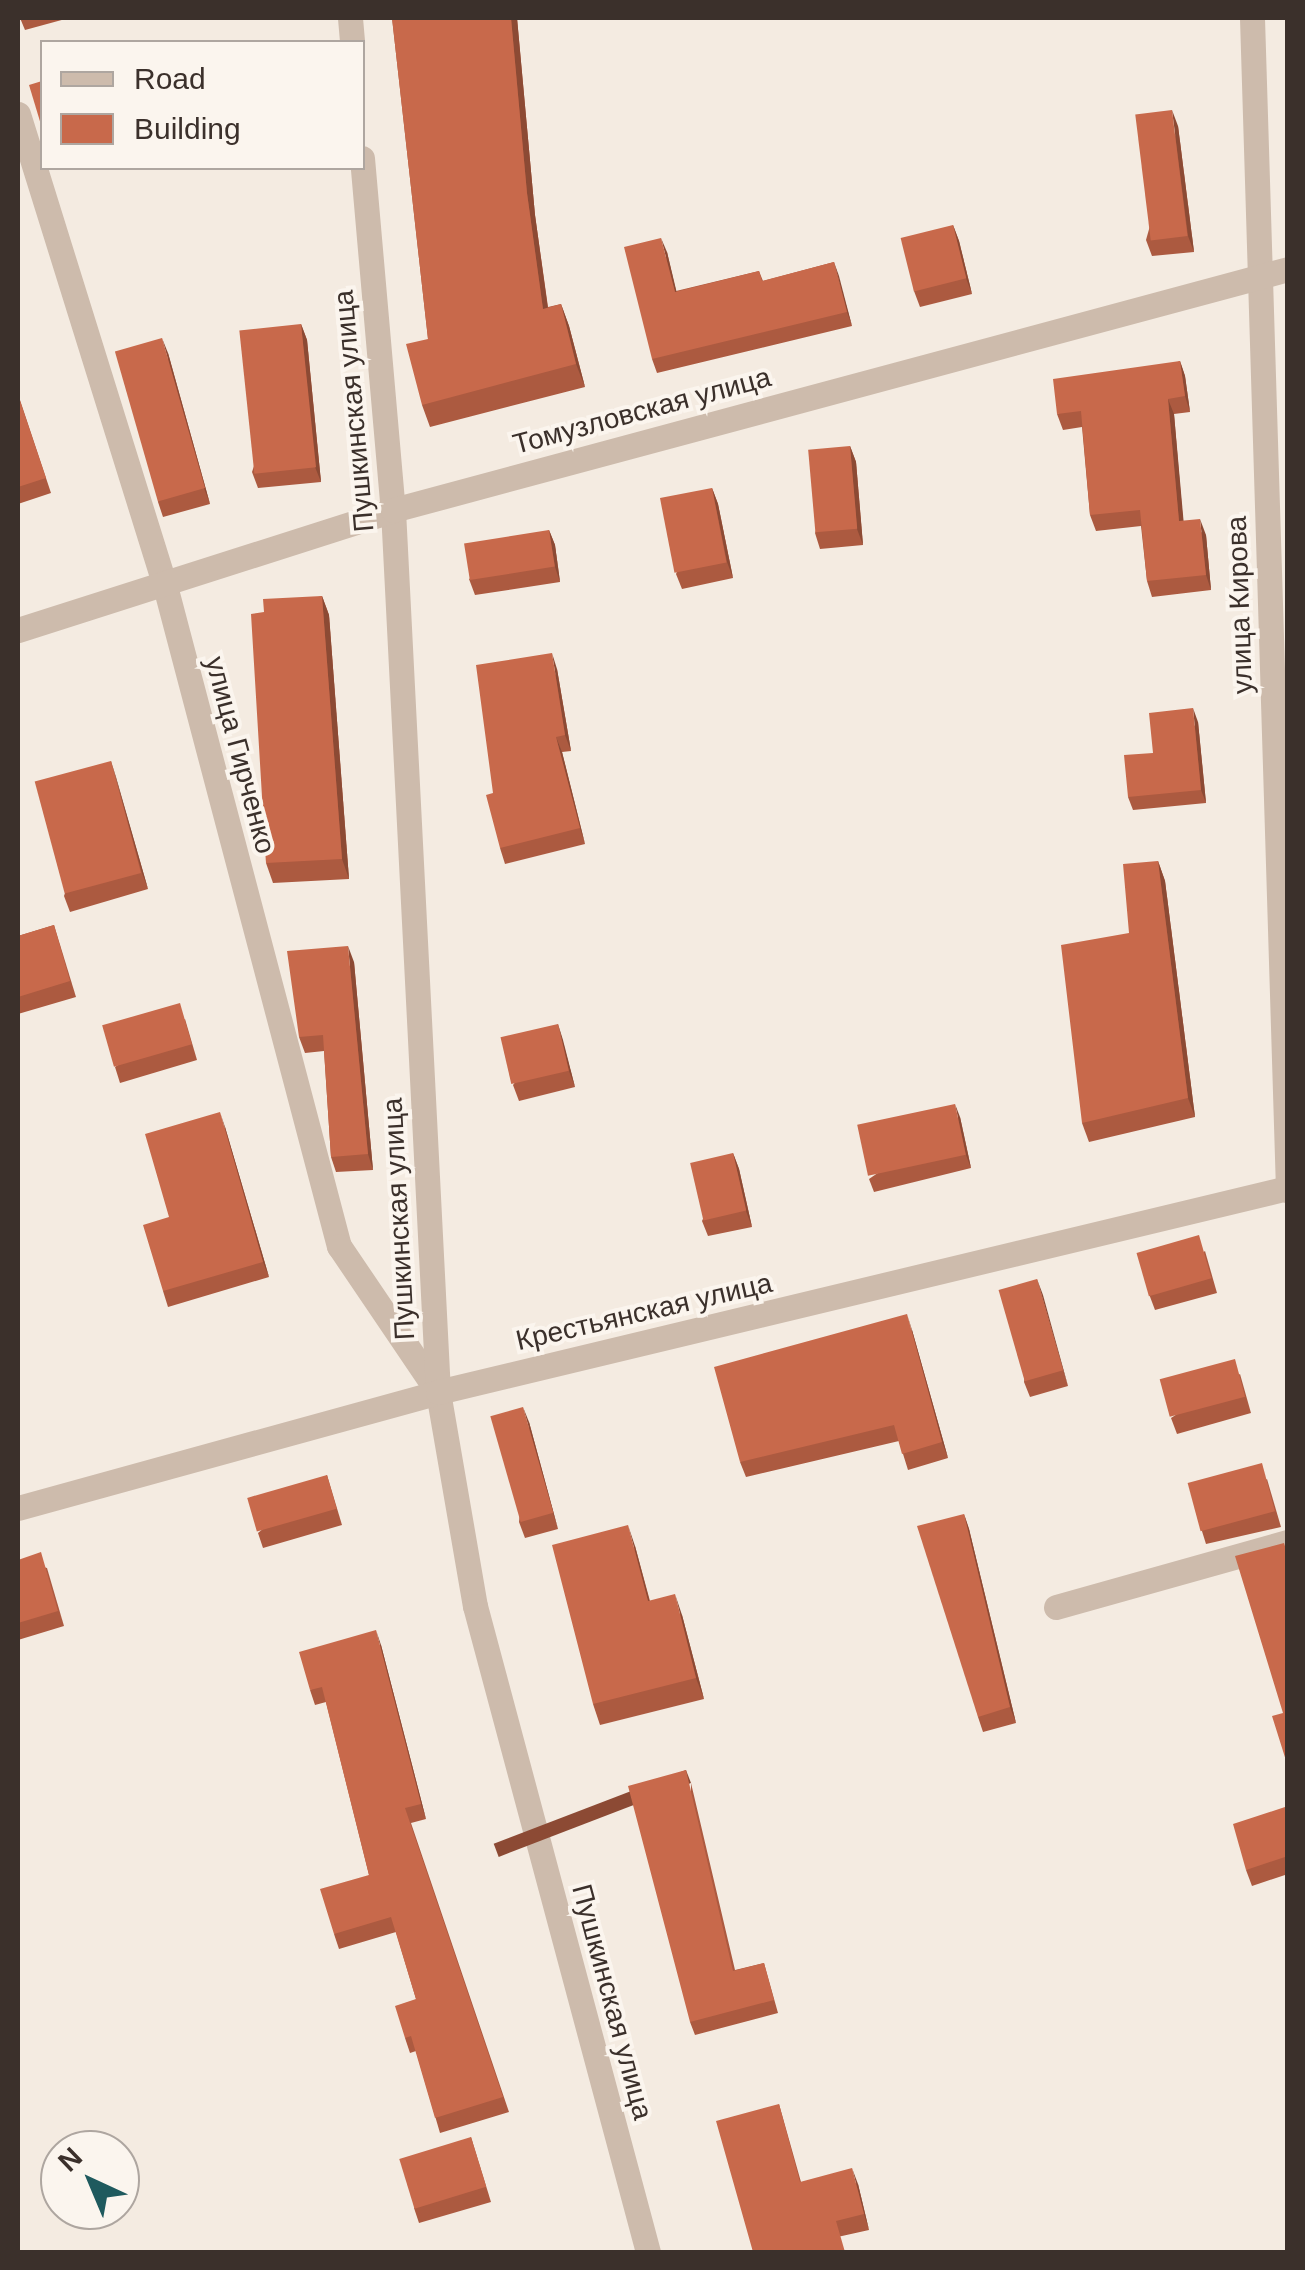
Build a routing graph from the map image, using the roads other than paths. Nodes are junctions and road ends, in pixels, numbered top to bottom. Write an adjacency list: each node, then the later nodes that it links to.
1 (1252, 18): 5 (street, улица Кирова)
2 (18, 114): 7 (street, улица Гирченко)
3 (363, 170): 6 (street, Пушкинская улица)
4 (1288, 269): 5 (street, Томузловская улица)
5 (1261, 276): 6 (street, Томузловская улица); 9 (street, улица Кирова)
6 (393, 510): 7 (street, Томузловская улица); 10 (street, Пушкинская улица)
7 (164, 582): 8 (street, Томузловская улица); 10 (street, улица Гирченко)
8 (18, 630)
9 (1287, 1189): 10 (street, Крестьянская улица)
10 (438, 1392): 11 (street, Крестьянская улица); 14 (street, Пушкинская улица)
11 (18, 1508)
12 (1288, 1542): 13 (street)
13 (1056, 1606)
14 (648, 2252)

